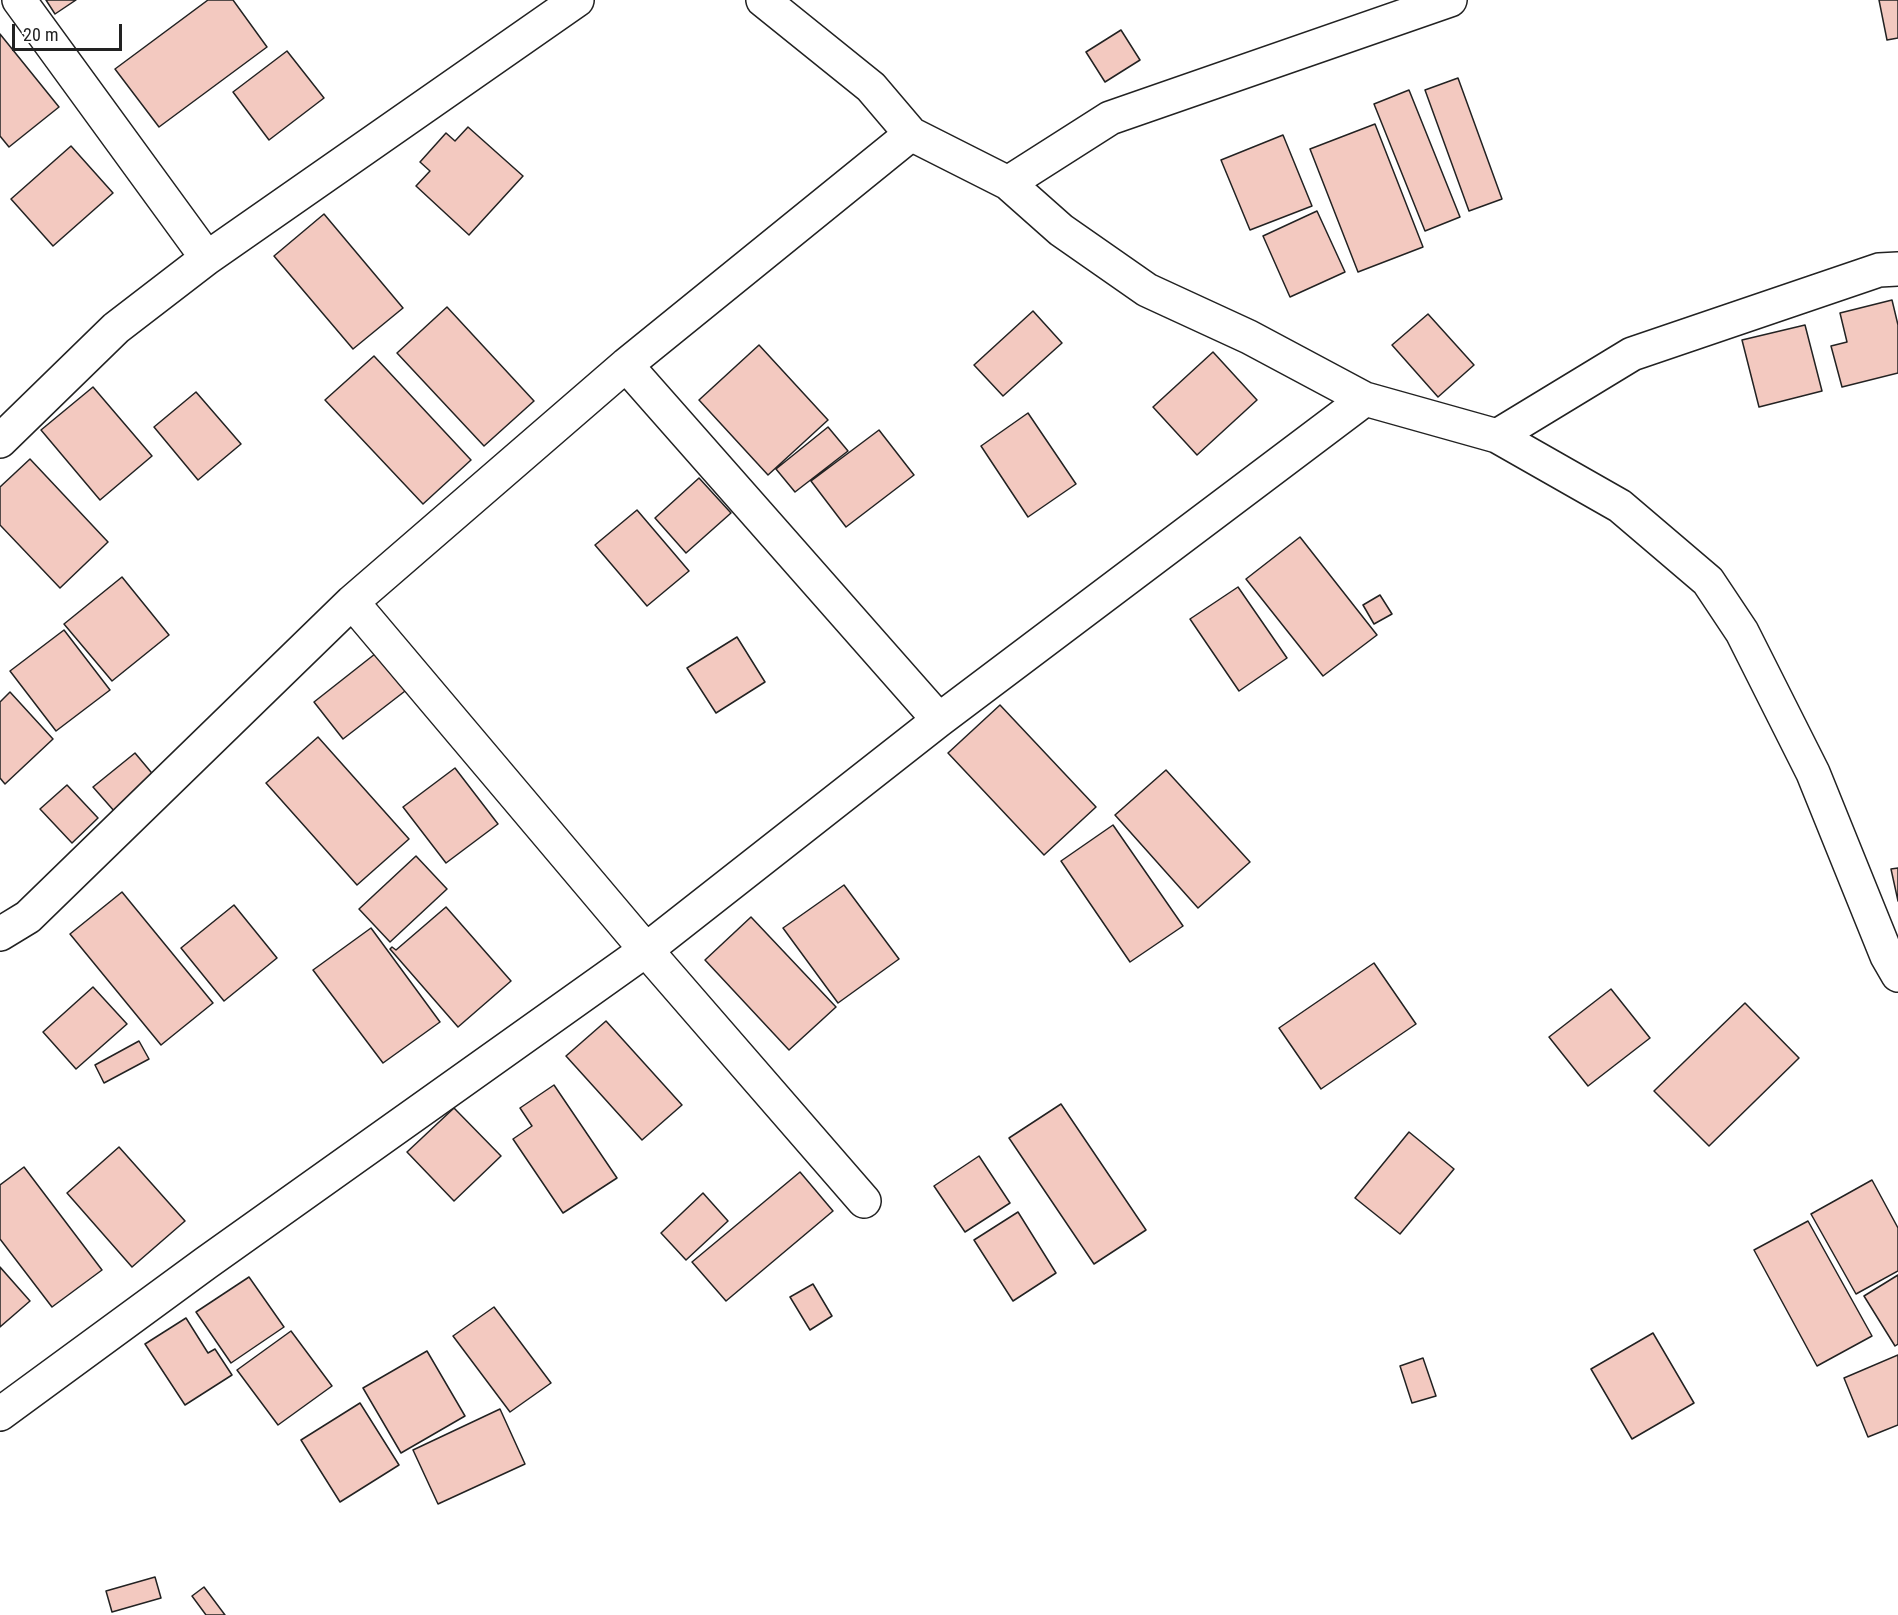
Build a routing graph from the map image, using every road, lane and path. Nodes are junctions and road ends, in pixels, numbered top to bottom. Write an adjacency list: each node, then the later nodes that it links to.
1 (19, 0): 8 (street)
2 (577, 0): 8 (street)
3 (763, 0): 6 (street)
4 (1450, 0): 5 (street)
5 (1370, 13): 7 (street)
6 (911, 134): 7 (street); 10 (street)
7 (1008, 183): 11 (street)
8 (207, 258): 13 (street)
9 (1898, 268): 12 (street)
10 (626, 365): 14 (street); 15 (street)
11 (1365, 399): 12 (street); 15 (street)
12 (1497, 436): 18 (street)
13 (0, 441)
14 (352, 602): 16 (street); 17 (street)
15 (939, 720): 17 (street)
16 (0, 934)
17 (646, 950): 19 (street); 20 (street)
18 (1898, 975)
19 (864, 1201)
20 (0, 1414)

